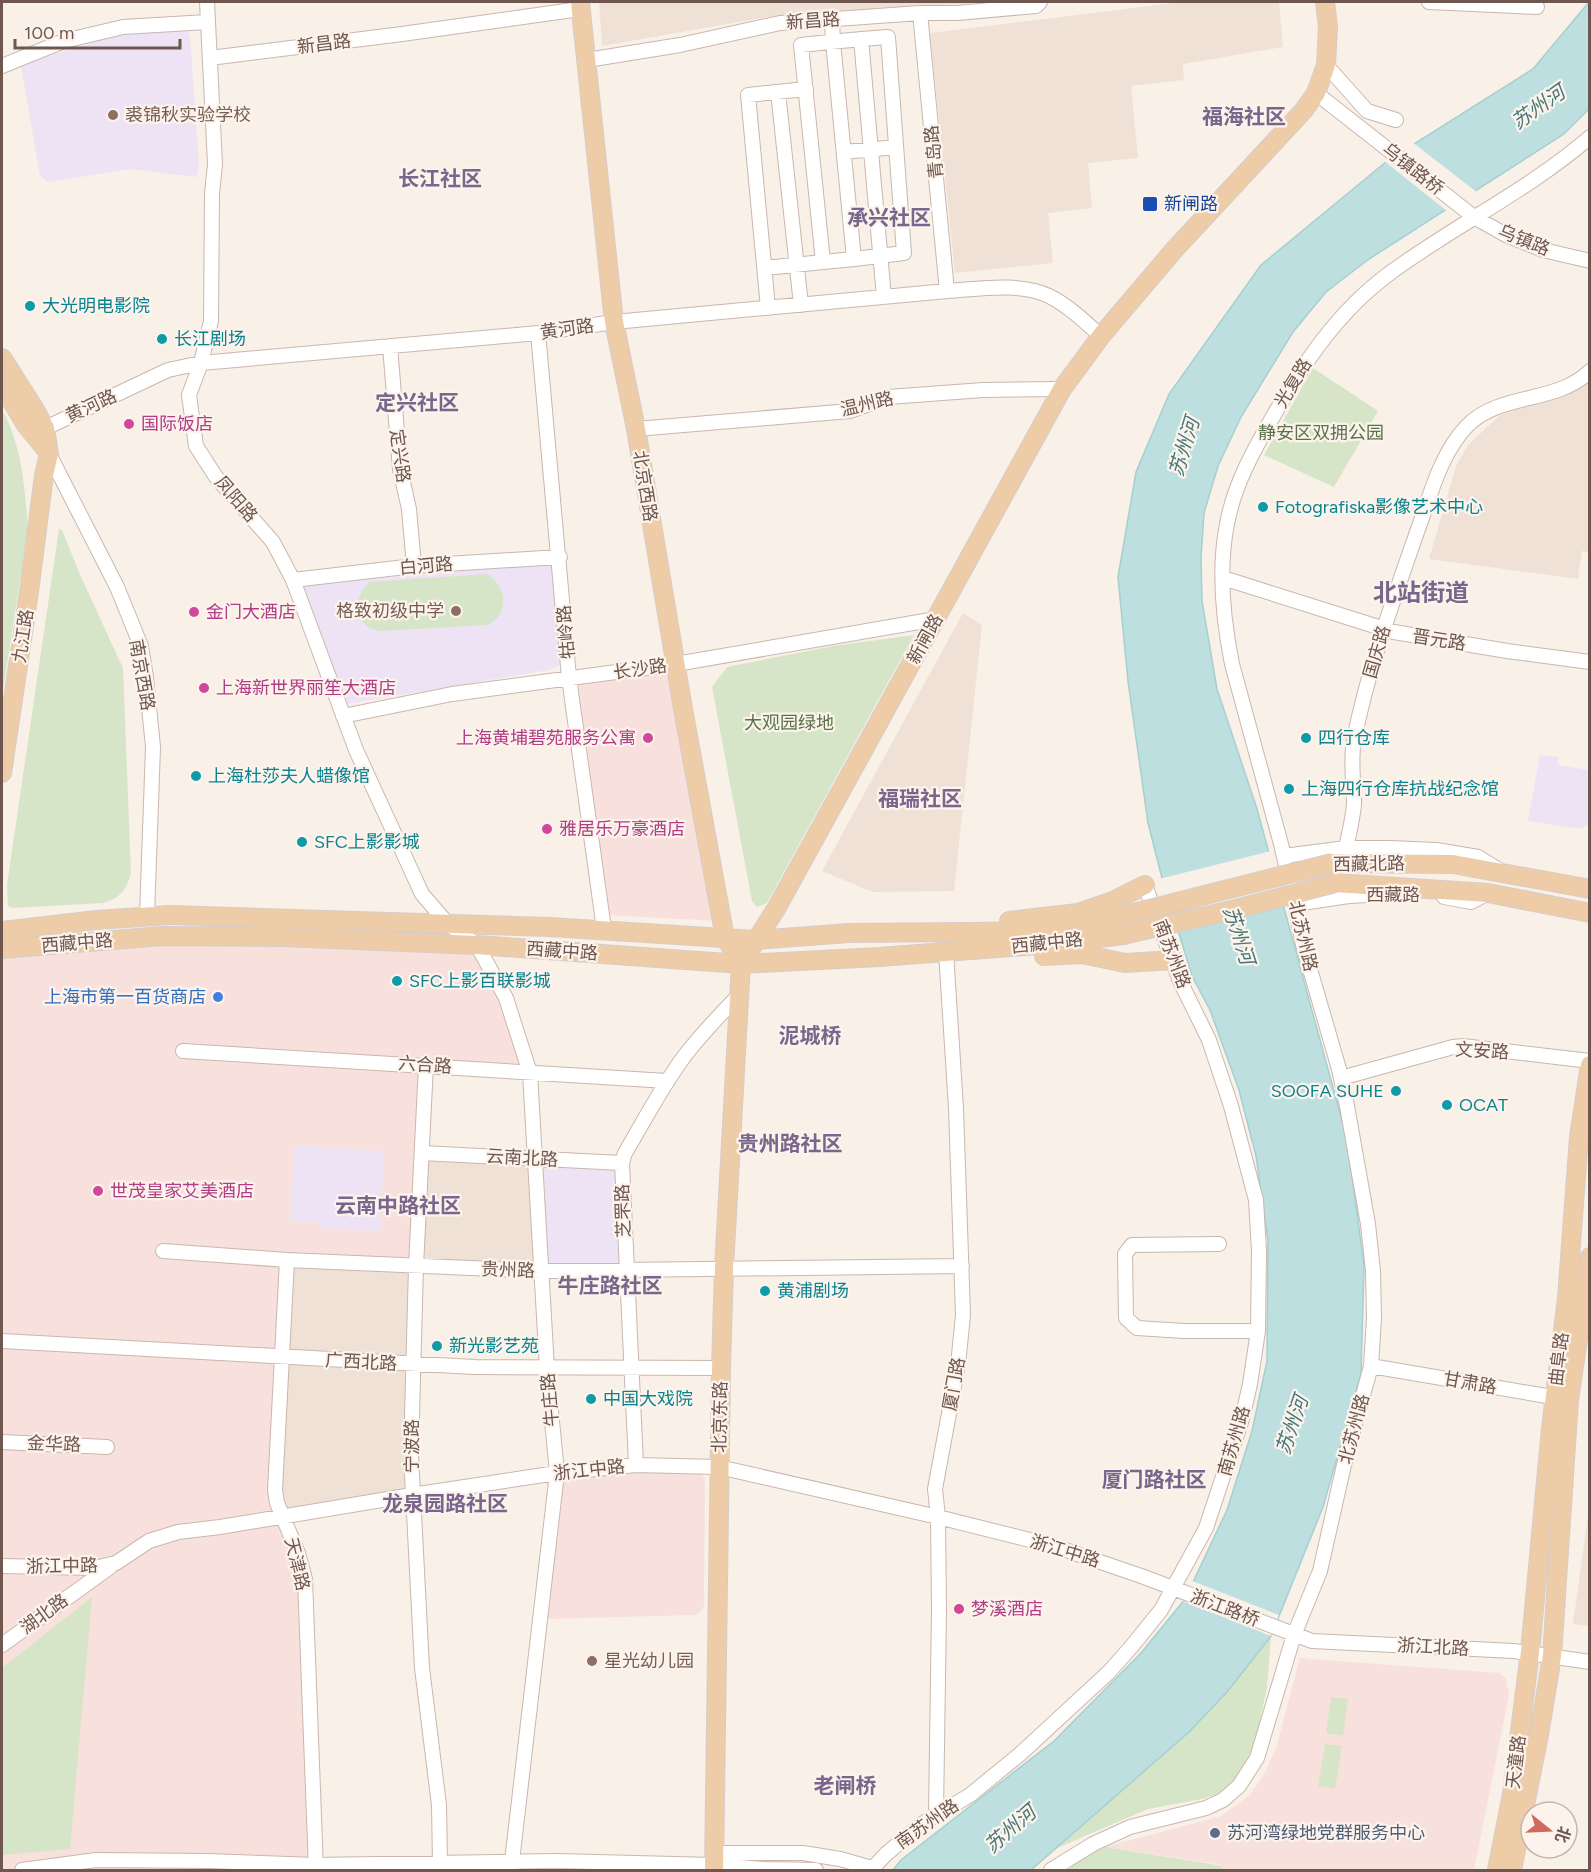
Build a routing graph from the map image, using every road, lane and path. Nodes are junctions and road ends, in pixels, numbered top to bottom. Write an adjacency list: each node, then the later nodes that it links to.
1 (207, 2): 9 (street, 凤阳路)
2 (1040, 2): 7 (street, 新昌路)
3 (1325, 2): 16 (main road, 新闸路)
4 (1429, 2): 6 (street)
5 (580, 5): 14 (street, 新昌路); 15 (main road, 北京西路)
6 (1537, 8)
7 (920, 13): 8 (street, 新昌路); 33 (street, 青岛路)
8 (832, 20): 10 (street, 新昌路); 12 (street)
9 (207, 22): 14 (street, 凤阳路); 17 (street)
10 (798, 22): 13 (street); 15 (street, 新昌路)
11 (861, 39): 12 (street); 23 (street); 24 (street)
12 (833, 42): 13 (street); 25 (street)
13 (801, 45): 18 (street)
14 (210, 58): 42 (street, 凤阳路)
15 (587, 60): 37 (main road, 北京西路)
16 (1326, 65): 20 (main road, 新闸路); 21 (street)
17 (2, 66)
18 (806, 89): 19 (street); 30 (street)
19 (778, 92): 31 (street); 32 (street)
20 (1316, 93): 26 (street, 乌镇路桥); 39 (main road, 新闸路)
21 (1396, 120)
22 (1590, 137): 26 (street, 光复路)
23 (896, 147): 24 (street); 27 (street)
24 (871, 149): 25 (street); 27 (street)
25 (844, 152): 28 (street)
26 (1468, 213): 29 (street, 乌镇路); 52 (street, 光复路)
27 (881, 257): 28 (street); 34 (street)
28 (854, 259): 30 (street)
29 (1590, 261)
30 (823, 262): 31 (street)
31 (796, 265): 32 (street); 35 (street)
32 (765, 268): 36 (street)
33 (947, 291): 34 (street, 黄河路); 39 (street, 黄河路)
34 (884, 297): 35 (street, 黄河路)
35 (801, 305): 36 (street, 黄河路)
36 (768, 308): 37 (street, 黄河路)
37 (614, 322): 38 (street, 黄河路); 46 (main road, 北京西路)
38 (538, 333): 40 (street, 黄河路); 50 (street, 牯岭路)
39 (1101, 336): 45 (main road, 新闸路)
40 (390, 346): 42 (street, 黄河路); 51 (street, 定兴路)
41 (2, 358): 47 (main road, 南京西路)
42 (201, 363): 47 (street, 黄河路); 53 (street, 凤阳路)
43 (1590, 370): 55 (street, 国庆路)
44 (2, 385): 47 (main road, 南京西路)
45 (1062, 389): 46 (street, 温州路); 54 (main road, 新闸路)
46 (636, 429): 57 (main road, 北京西路)
47 (38, 431): 48 (main road, 南京西路); 49 (main road, 九江路)
48 (49, 454): 49 (main road, 九江路); 69 (street, 南京西路)
49 (42, 499): 60 (main road, 九江路)
50 (560, 557): 51 (street, 白河路); 58 (street, 牯岭路)
51 (414, 566): 53 (street, 白河路)
52 (1223, 578): 55 (street, 晋元路); 62 (street, 光复路)
53 (293, 580): 59 (street, 凤阳路)
54 (936, 619): 57 (street, 长沙路); 76 (main road, 新闸路)
55 (1383, 629): 56 (street, 晋元路); 61 (street, 国庆路)
56 (1590, 662)
57 (676, 664): 58 (street, 长沙路); 75 (main road, 北京西路)
58 (569, 678): 59 (street, 长沙路); 72 (street, 牯岭路)
59 (343, 716): 70 (street, 凤阳路)
60 (2, 773)
61 (1346, 848): 62 (street); 63 (street)
62 (1284, 856): 67 (street, 北苏州路)
63 (1500, 872): 65 (main road, 西藏北路); 71 (main road, 西藏北路, bridge)
64 (1145, 885): 74 (main road); 80 (street, 南苏州路)
65 (1590, 889)
66 (1488, 893): 67 (street, 西藏路); 68 (main road, 西藏北路); 71 (main road, 西藏北路, bridge)
67 (1296, 904): 87 (street, 北苏州路)
68 (1590, 913)
69 (147, 916): 70 (main road, 西藏中路); 73 (main road, 西藏中路)
70 (447, 922): 72 (main road, 西藏中路); 77 (street, 凤阳路)
71 (1120, 926): 74 (main road, 西藏中路); 79 (main road, 西藏中路)
72 (604, 929): 75 (main road, 西藏中路)
73 (2, 931)
74 (917, 932): 76 (main road, 西藏中路)
75 (725, 938): 76 (main road, 西藏中路); 81 (main road, 北京西路)
76 (756, 940): 81 (main road, 新闸路)
77 (477, 945): 78 (main road, 西藏中路); 81 (main road, 西藏中路); 86 (street, 牛庄路)
78 (2, 949)
79 (951, 952): 80 (main road); 81 (main road, 西藏中路); 97 (street, 厦门路)
80 (1174, 960): 101 (street, 南苏州路)
81 (741, 964): 82 (main road, 北京东路)
82 (739, 995): 88 (street, 芝罘路); 98 (main road, 北京东路)
83 (183, 1051): 85 (street, 六合路)
84 (1590, 1063): 87 (street, 文安路); 109 (main road, 曲阜路)
85 (426, 1065): 86 (street, 六合路); 89 (street, 宁波路)
86 (530, 1073): 88 (street, 六合路); 90 (street, 牛庄路)
87 (1341, 1078): 105 (street, 北苏州路)
88 (667, 1081): 91 (street, 芝罘路)
89 (422, 1153): 90 (street, 云南北路); 96 (street, 宁波路)
90 (534, 1158): 91 (street, 云南北路); 100 (street, 牛庄路)
91 (621, 1163): 99 (street, 芝罘路)
92 (1219, 1244): 101 (street)
93 (163, 1251): 95 (street, 贵州路)
94 (1590, 1257): 109 (main road, 曲阜路)
95 (287, 1260): 96 (street, 贵州路); 103 (street, 天津路)
96 (416, 1266): 100 (street, 贵州路); 104 (street, 宁波路)
97 (962, 1266): 98 (street, 贵州路); 117 (street, 厦门路)
98 (724, 1268): 99 (street, 贵州路); 107 (main road, 北京东路)
99 (625, 1270): 100 (street, 贵州路); 106 (street, 芝罘路)
100 (541, 1271): 108 (street, 牛庄路)
101 (1258, 1331): 120 (street, 南苏州路)
102 (2, 1341): 103 (street, 广西北路)
103 (281, 1356): 104 (street, 广西北路); 116 (street, 天津路)
104 (413, 1365): 108 (street, 广西北路); 115 (street, 宁波路)
105 (1371, 1366): 109 (street, 甘肃路); 122 (street, 北苏州路)
106 (630, 1368): 107 (street, 广西北路); 108 (street, 广西北路); 112 (street, 芝罘路)
107 (721, 1368): 113 (main road, 北京东路)
108 (547, 1369): 114 (street, 牛庄路)
109 (1562, 1399): 124 (main road, 曲阜路); 125 (main road, 曲阜路)
110 (2, 1442): 111 (street, 金华路)
111 (107, 1447)
112 (636, 1465): 113 (street, 浙江中路); 114 (street, 浙江中路)
113 (719, 1467): 117 (street, 浙江中路); 128 (main road, 北京东路)
114 (557, 1473): 115 (street, 浙江中路); 130 (street, 牛庄路)
115 (412, 1495): 116 (street, 浙江中路); 129 (street, 宁波路)
116 (283, 1517): 118 (street, 浙江中路); 131 (street, 天津路)
117 (938, 1517): 120 (street, 浙江中路); 127 (street, 厦门路)
118 (116, 1563): 119 (street, 浙江中路); 123 (street, 湖北路)
119 (2, 1566)
120 (1178, 1590): 121 (street, 浙江路桥); 127 (street, 南苏州路)
121 (1277, 1628): 122 (street, 浙江北路)
122 (1294, 1635): 124 (street, 浙江北路); 136 (street, 北苏州路)
123 (2, 1645)
124 (1530, 1652): 125 (street, 浙江北路); 137 (main road, 天潼路)
125 (1552, 1656): 126 (street, 浙江北路); 138 (main road, 天潼路)
126 (1590, 1662)
127 (936, 1815): 133 (street, 南苏州路)
128 (715, 1860): 130 (street); 132 (street); 133 (street)
129 (440, 1863): 130 (street); 131 (street)
130 (511, 1867)
131 (316, 1868): 134 (street)
132 (765, 1869): 135 (street)
133 (871, 1869)
134 (22, 1870)
135 (816, 1870)
136 (1051, 1870)
137 (1497, 1870)
138 (1512, 1870)

